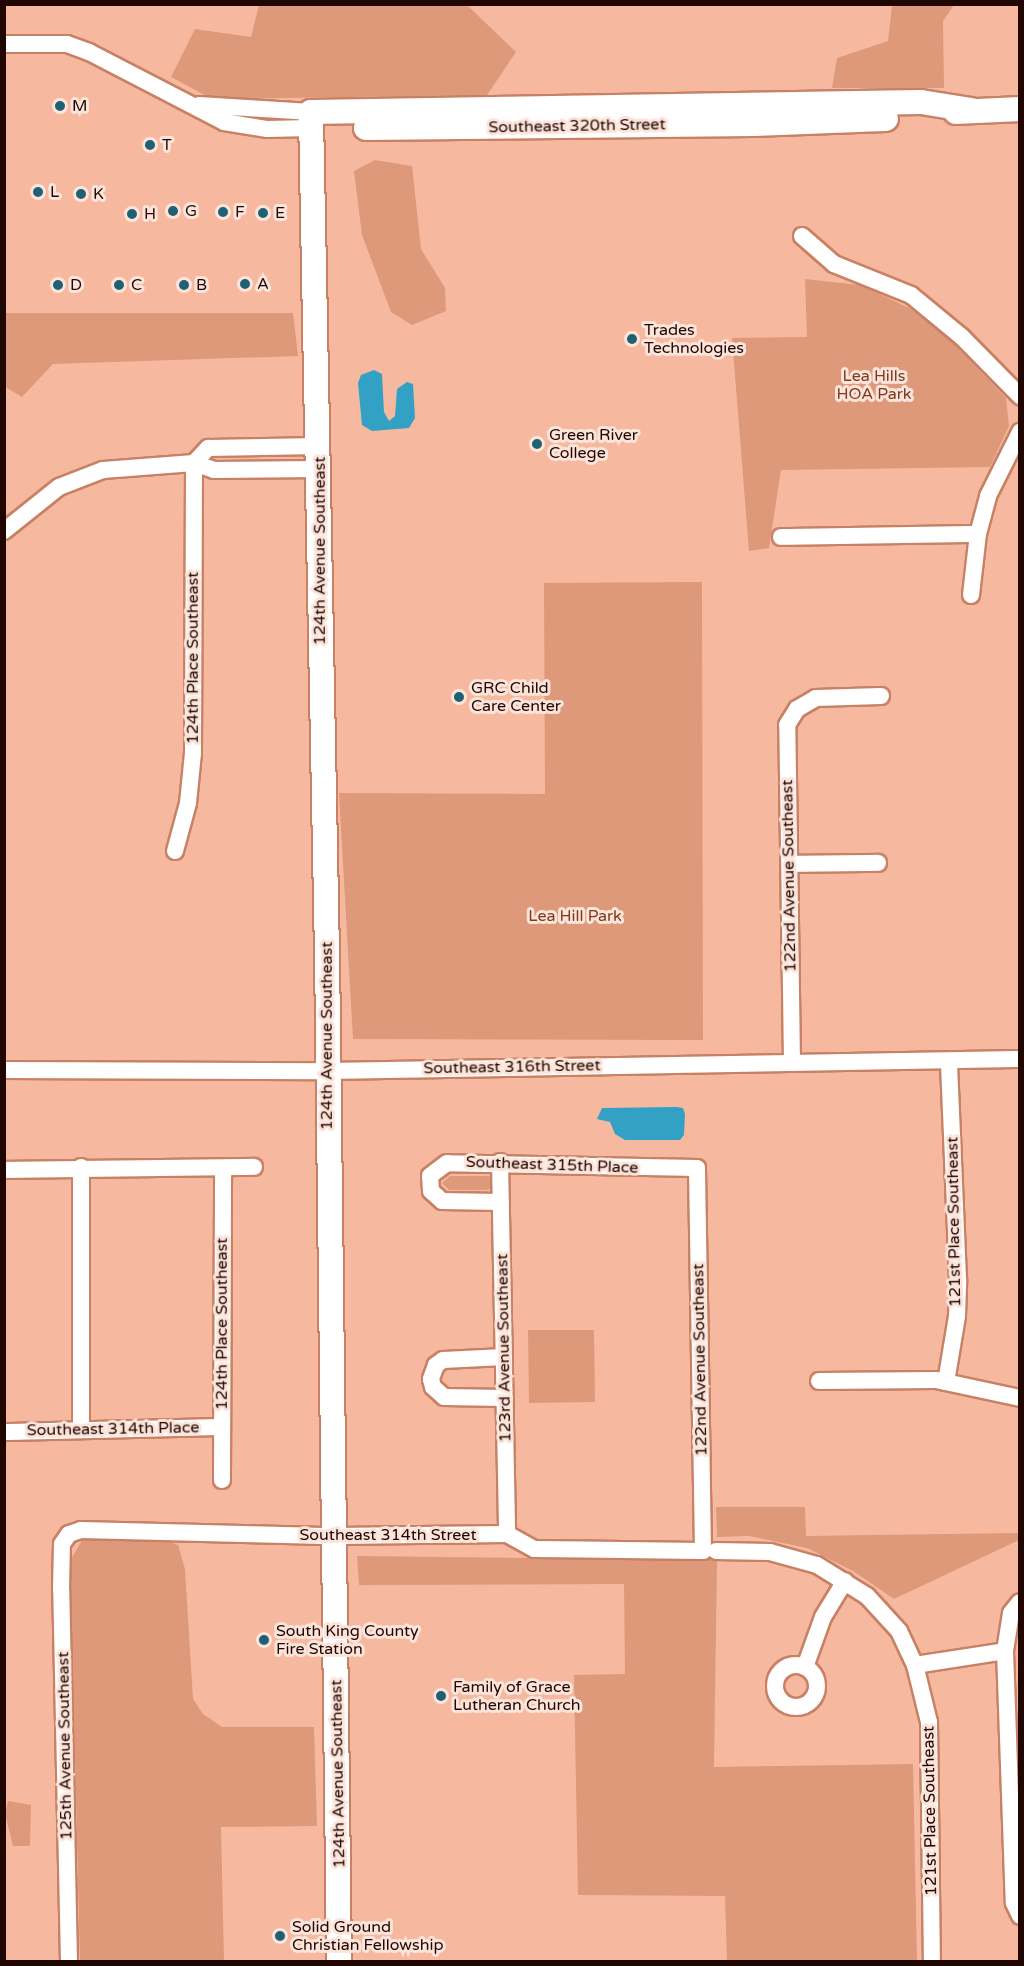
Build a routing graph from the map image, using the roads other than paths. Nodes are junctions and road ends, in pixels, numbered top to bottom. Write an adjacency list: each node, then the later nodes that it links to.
1 (4, 44): 3 (street, Southeast 320th Street)
2 (1020, 109): 3 (street, Southeast 320th Street)
3 (311, 120): 7 (street, 124th Avenue Southeast)
4 (802, 236): 5 (street)
5 (1020, 396)
6 (1020, 432): 10 (street)
7 (319, 458): 8 (street); 8 (street); 21 (street, 124th Avenue Southeast)
8 (194, 463): 9 (street); 14 (street, 124th Place Southeast)
9 (4, 531)
10 (978, 534): 11 (street); 12 (street)
11 (781, 537)
12 (971, 596)
13 (881, 696): 16 (street, 122nd Avenue Southeast)
14 (175, 851)
15 (878, 863): 16 (street)
16 (790, 864): 19 (street, 122nd Avenue Southeast)
17 (1020, 1059): 18 (street, Southeast 316th Street)
18 (949, 1062): 19 (street, Southeast 316th Street); 31 (street, 121st Place Southeast)
19 (792, 1063): 21 (street, Southeast 316th Street)
20 (4, 1070): 21 (street, Southeast 316th Street)
21 (327, 1071): 40 (street, 124th Avenue Southeast)
22 (500, 1162): 26 (street, Southeast 315th Place); 28 (street, 123rd Avenue Southeast); 28 (street, Southeast 315th Place)
23 (81, 1167): 25 (street); 27 (street); 35 (street)
24 (254, 1167): 25 (street)
25 (223, 1168): 34 (street, 124th Place Southeast)
26 (697, 1168): 41 (street, 122nd Avenue Southeast)
27 (4, 1170)
28 (501, 1202): 29 (street, 123rd Avenue Southeast)
29 (504, 1357): 32 (street, 123rd Avenue Southeast); 32 (street)
30 (819, 1381): 31 (street)
31 (946, 1382): 33 (street)
32 (505, 1398): 39 (street, 123rd Avenue Southeast)
33 (1020, 1398)
34 (222, 1427): 35 (street, Southeast 314th Place); 37 (street, 124th Place Southeast)
35 (81, 1429): 36 (street, Southeast 314th Place)
36 (4, 1431)
37 (222, 1480)
38 (69, 1534): 40 (street, Southeast 314th Street); 50 (street, 125th Avenue Southeast)
39 (507, 1534): 40 (street, Southeast 314th Street); 41 (street, Southeast 314th Street)
40 (334, 1536): 51 (street, 124th Avenue Southeast)
41 (710, 1551): 42 (street, Southeast 314th Street)
42 (845, 1581): 45 (street, 121st Place Southeast); 46 (street)
43 (1020, 1602): 44 (street)
44 (1005, 1651): 45 (street); 47 (street)
45 (915, 1665): 52 (street, 121st Place Southeast)
46 (805, 1667)
47 (1015, 1738): 48 (street)
48 (1015, 1806): 49 (street)
49 (1018, 1914)
50 (69, 1962)
51 (339, 1962)
52 (932, 1962)

